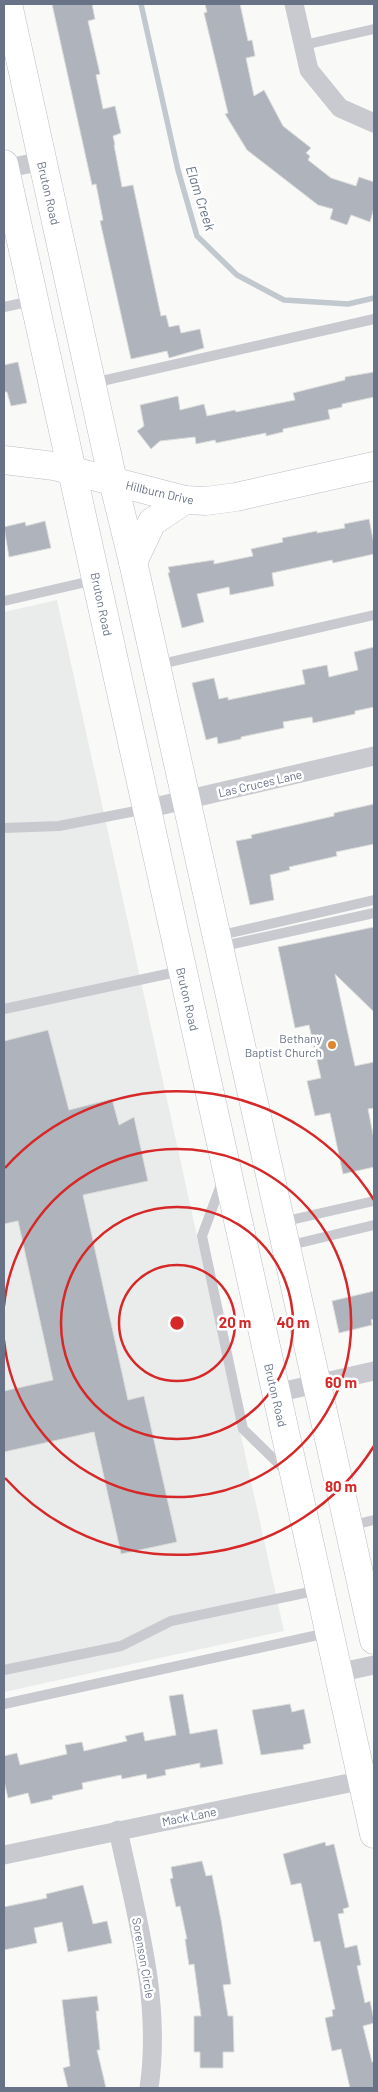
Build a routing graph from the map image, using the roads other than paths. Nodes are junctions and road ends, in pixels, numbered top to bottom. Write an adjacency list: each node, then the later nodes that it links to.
1 (8, 4): 6 (main road, Bruton Road)
2 (294, 4): 4 (street)
3 (374, 29): 4 (lane)
4 (304, 45): 5 (street)
5 (374, 123)
6 (42, 161): 7 (street); 11 (main road, Bruton Road)
7 (4, 167): 8 (main road, Bruton Road)
8 (35, 300): 9 (lane); 14 (main road, Bruton Road)
9 (4, 307)
10 (374, 319): 11 (lane)
11 (92, 383): 15 (main road, Bruton Road)
12 (4, 460): 14 (main road, Hillburn Drive)
13 (374, 466): 16 (main road, Hillburn Drive)
14 (73, 472): 15 (main road, Hillburn Drive); 18 (main road, Bruton Road)
15 (113, 481): 16 (main road, Hillburn Drive); 17 (main road, Bruton Road)
16 (185, 500): 17 (main road)
17 (133, 562): 21 (main road, Bruton Road)
18 (97, 580): 19 (lane); 24 (main road, Bruton Road)
19 (4, 601)
20 (374, 616): 21 (lane)
21 (156, 665): 23 (main road, Bruton Road)
22 (374, 756): 23 (street, Las Cruces Lane)
23 (186, 800): 24 (street, Las Cruces Lane); 28 (main road, Bruton Road)
24 (146, 809): 25 (lane); 29 (main road, Bruton Road)
25 (4, 828)
26 (374, 900): 28 (lane)
27 (374, 913): 28 (lane)
28 (218, 941): 35 (main road, Bruton Road)
29 (182, 970): 30 (lane); 31 (main road, Bruton Road)
30 (4, 1006)
31 (226, 1172): 34 (main road, Bruton Road); 39 (lane)
32 (374, 1201): 35 (lane)
33 (374, 1225): 35 (lane)
34 (240, 1230): 35 (main road); 38 (main road, Bruton Road)
35 (283, 1234): 37 (main road, Bruton Road)
36 (374, 1371): 37 (street)
37 (317, 1385): 38 (street); 40 (main road, Bruton Road)
38 (276, 1394): 39 (main road, Bruton Road)
39 (295, 1480): 41 (main road, Bruton Road)
40 (362, 1523): 43 (main road, Bruton Road)
41 (319, 1590): 42 (main road, Bruton Road); 45 (lane)
42 (328, 1632): 46 (main road, Bruton Road); 47 (lane)
43 (374, 1640)
44 (374, 1665): 46 (street)
45 (4, 1670)
46 (337, 1673): 48 (main road, Bruton Road)
47 (4, 1704)
48 (368, 1779): 49 (main road, Bruton Road); 50 (street, Mack Lane)
49 (372, 1818)
50 (118, 1830): 51 (street, Mack Lane); 52 (street, Sorenson Circle)
51 (4, 1855)
52 (149, 2088)

